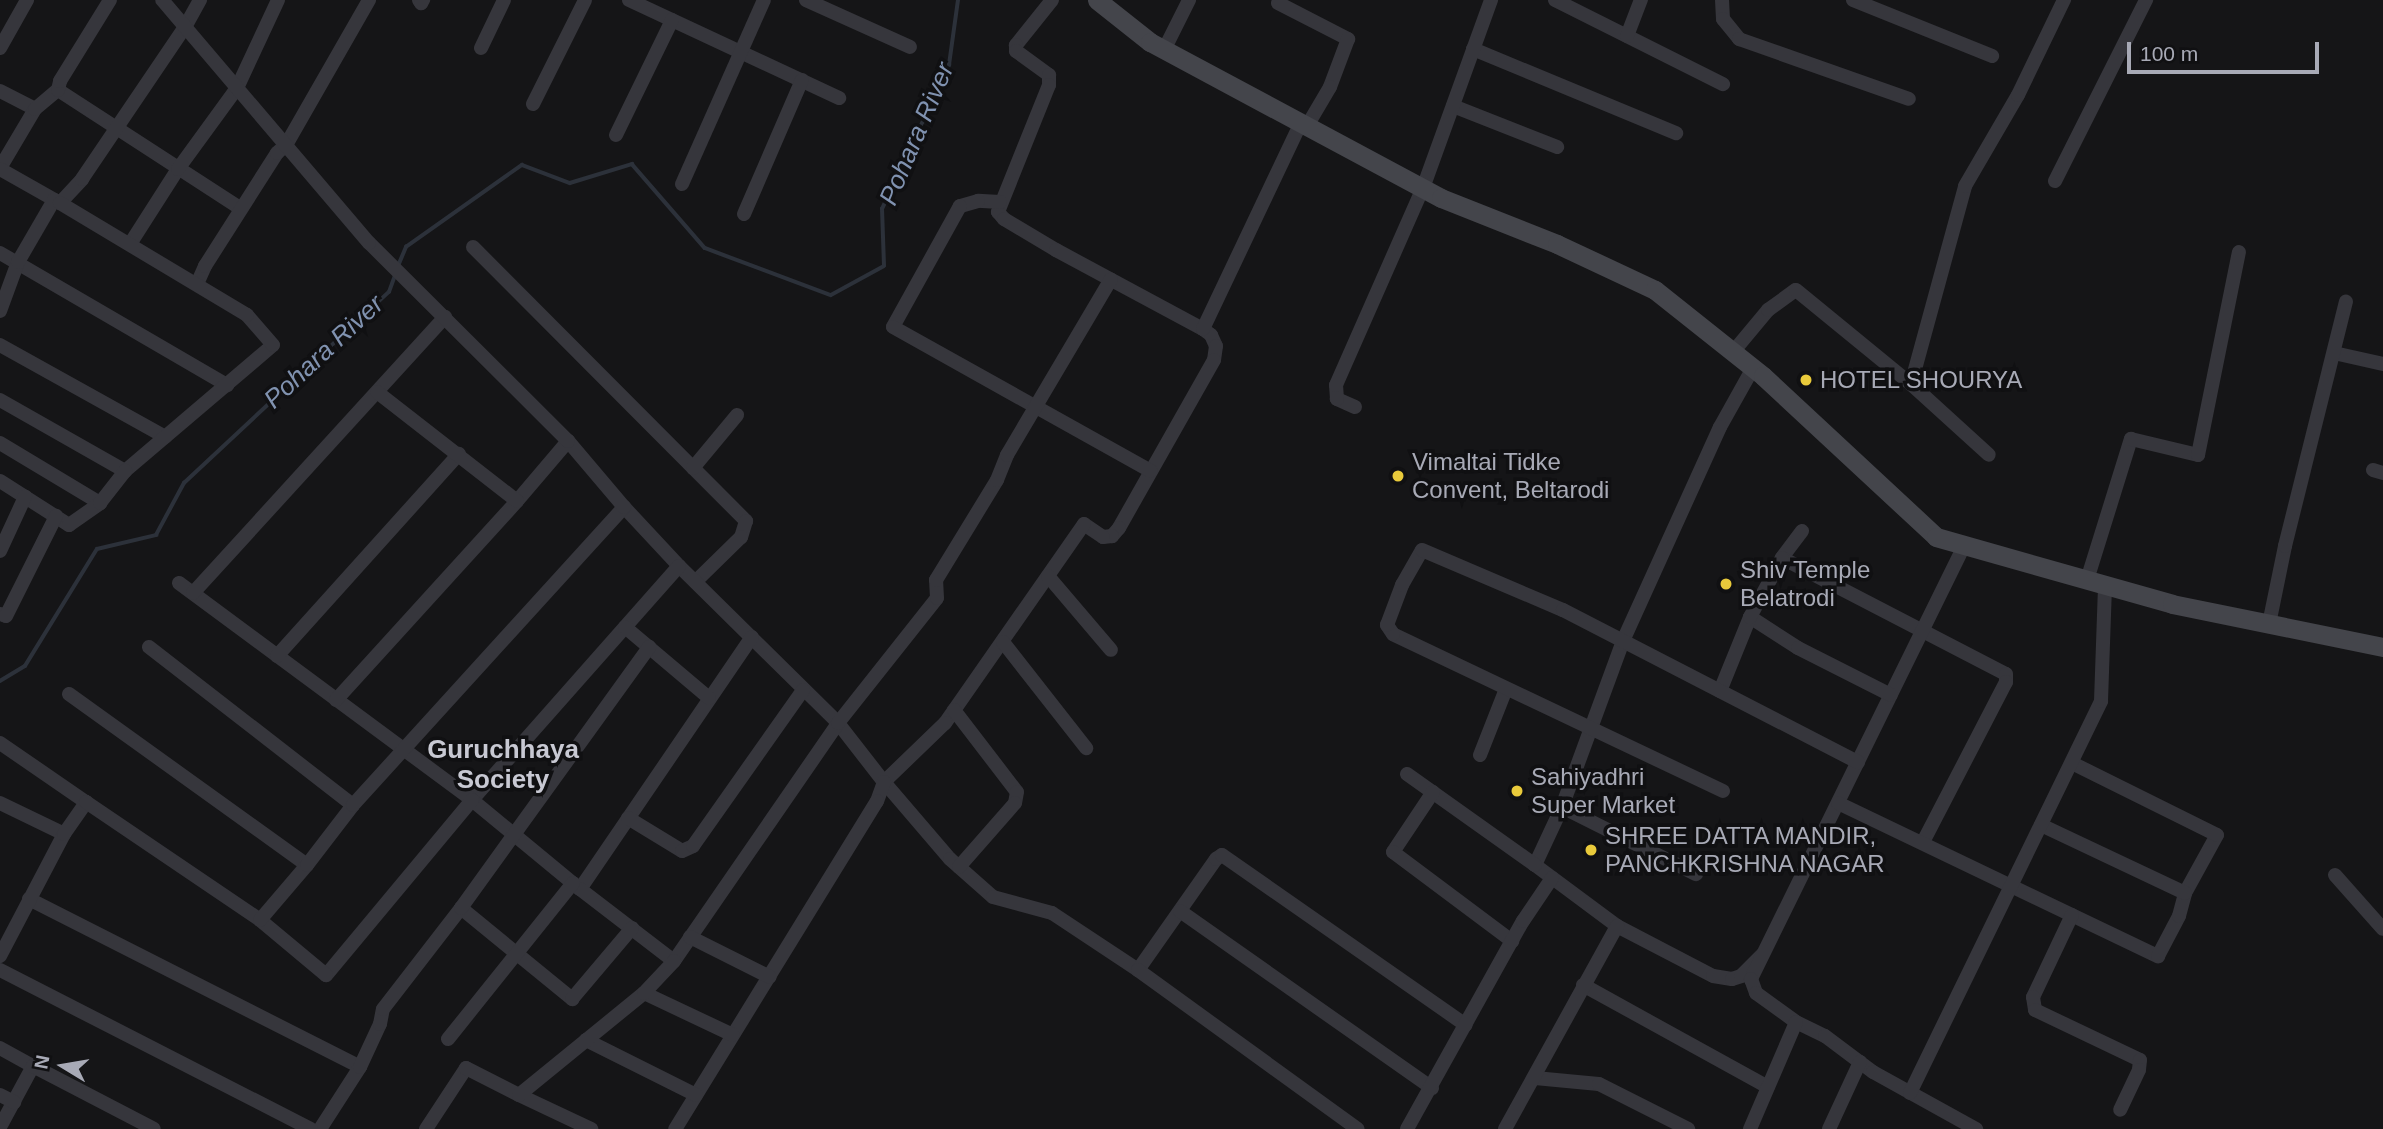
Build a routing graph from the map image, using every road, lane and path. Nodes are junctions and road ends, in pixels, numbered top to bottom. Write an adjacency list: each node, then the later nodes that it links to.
1 (27, 0): 27 (street)
2 (110, 0): 37 (street)
3 (162, 0): 24 (street)
4 (200, 0): 24 (street)
5 (278, 0): 35 (street)
6 (369, 0): 47 (street)
7 (505, 0): 28 (street)
8 (585, 0): 40 (street)
9 (629, 0): 23 (street)
10 (764, 0): 31 (street)
11 (806, 0): 26 (street)
12 (1052, 0): 55 (street)
13 (1097, 0): 30 (street)
14 (1189, 0): 30 (street)
15 (1491, 0): 29 (street)
16 (1555, 0): 25 (street)
17 (1641, 0): 25 (street)
18 (1722, 0): 39 (street)
19 (1853, 0): 32 (street)
20 (2064, 0): 74 (street)
21 (2146, 0): 51 (street)
22 (1278, 4): 43 (street)
23 (672, 20): 31 (street); 46 (street)
24 (185, 27): 35 (street); 44 (street)
25 (1626, 36): 34 (street)
26 (910, 47)
27 (0, 48)
28 (481, 48)
29 (1473, 49): 41 (street); 45 (street)
30 (1164, 50): 43 (street)
31 (741, 52): 33 (street); 52 (street)
32 (1992, 56)
33 (802, 80): 38 (street); 57 (street)
34 (1723, 84)
35 (237, 88): 47 (street); 50 (street)
36 (0, 90): 42 (street)
37 (58, 90): 42 (street); 44 (street)
38 (839, 98)
39 (1909, 99)
40 (533, 104)
41 (1453, 106): 48 (street); 53 (street)
42 (35, 109): 49 (street)
43 (1304, 124): 53 (street); 68 (street)
44 (116, 128): 50 (street); 54 (street)
45 (1676, 133)
46 (616, 135)
47 (286, 145): 56 (street); 67 (street)
48 (1557, 147)
49 (0, 169): 54 (street)
50 (178, 169): 56 (street); 58 (street)
51 (2055, 181)
52 (682, 184)
53 (1423, 188): 70 (street); 79 (street)
54 (57, 201): 58 (street); 62 (street)
55 (1000, 202): 63 (street); 78 (street)
56 (241, 209): 64 (street)
57 (744, 214)
58 (130, 244): 64 (street)
59 (474, 247): 86 (street)
60 (2239, 252): 103 (street)
61 (0, 253): 62 (street)
62 (18, 262): 66 (street); 75 (street)
63 (1111, 279): 68 (street); 78 (street)
64 (197, 284): 75 (street)
65 (2346, 301): 71 (street)
66 (0, 311)
67 (445, 317): 76 (street); 82 (street)
68 (1203, 329): 88 (street)
69 (0, 345): 81 (street)
70 (1733, 352): 73 (street); 74 (street)
71 (2334, 352): 72 (street); 107 (street)
72 (2383, 364)
73 (1753, 368): 96 (street); 111 (street)
74 (1911, 384): 85 (street)
75 (227, 385): 81 (street)
76 (377, 392): 84 (street); 104 (street)
77 (1, 402): 87 (street)
78 (1036, 405): 88 (street); 126 (street)
79 (1355, 407)
80 (737, 415): 86 (street)
81 (165, 437): 87 (street)
82 (568, 441): 91 (street); 93 (street)
83 (0, 443): 92 (street)
84 (459, 454): 91 (street); 117 (street)
85 (1989, 455)
86 (693, 468): 101 (street)
87 (125, 471): 92 (street)
88 (1151, 471): 100 (street)
89 (0, 481): 90 (street)
90 (25, 497): 94 (street); 97 (street)
91 (517, 501): 124 (street)
92 (100, 503): 94 (street)
93 (624, 507): 99 (street); 130 (street)
94 (56, 516): 105 (street)
95 (1801, 531): 98 (street)
96 (1964, 546): 103 (street); 109 (street)
97 (0, 551)
98 (1782, 558): 106 (street); 109 (street)
99 (679, 566): 101 (street); 108 (street)
100 (1048, 576): 112 (street); 116 (street)
101 (695, 582): 110 (street)
102 (179, 583): 104 (street)
103 (2096, 583): 107 (street); 133 (street)
104 (193, 593): 117 (street)
105 (0, 614)
106 (1750, 617): 120 (street); 122 (street)
107 (2269, 624): 115 (street)
108 (625, 627): 114 (street); 138 (street)
109 (1924, 630): 122 (street); 148 (street)
110 (752, 637): 119 (street); 123 (street)
111 (1623, 641): 118 (street); 120 (street); 127 (street)
112 (1003, 642): 125 (street); 129 (street)
113 (149, 647): 142 (street)
114 (649, 647): 123 (street); 147 (street)
115 (2383, 647)
116 (1111, 650)
117 (277, 656): 124 (street)
118 (1506, 689): 127 (street); 131 (street)
119 (803, 690): 126 (street); 144 (street)
120 (1720, 691): 132 (street)
121 (69, 694): 149 (street)
122 (1891, 695): 132 (street)
123 (709, 698): 144 (street)
124 (336, 700): 130 (street)
125 (954, 710): 135 (street); 151 (street)
126 (838, 723): 135 (street); 166 (street)
127 (1591, 727): 136 (street); 143 (street)
128 (0, 743): 139 (street)
129 (1086, 748)
130 (405, 752): 138 (street); 142 (street)
131 (1480, 755)
132 (1858, 762): 141 (street)
133 (2072, 763): 145 (street); 157 (street)
134 (1407, 774): 137 (street)
135 (884, 782): 151 (street); 174 (street)
136 (1723, 791)
137 (1433, 792): 150 (street); 167 (street)
138 (472, 800): 147 (street); 162 (street)
139 (86, 802): 146 (street); 162 (street)
140 (0, 803): 146 (street)
141 (1838, 803): 148 (street); 169 (street)
142 (353, 805): 149 (street)
143 (1562, 807): 150 (street); 152 (street)
144 (628, 818): 155 (street)
145 (2041, 825): 156 (street); 157 (street)
146 (64, 834): 158 (street)
147 (514, 835): 155 (street); 159 (street)
148 (1923, 842): 156 (street)
149 (307, 865): 162 (street)
150 (1535, 865): 154 (street)
151 (959, 867): 173 (street)
152 (1696, 874)
153 (2334, 875): 165 (street)
154 (1552, 878): 163 (street); 167 (street)
155 (576, 886): 164 (street); 168 (street)
156 (2013, 886): 161 (street); 189 (street)
157 (2185, 893): 161 (street)
158 (29, 899): 170 (street); 185 (street)
159 (461, 908): 168 (street); 185 (street)
160 (1180, 911): 173 (street); 178 (street); 188 (street)
161 (2072, 915): 194 (street)
162 (260, 920)
163 (1617, 926): 169 (street); 175 (street)
164 (632, 928): 168 (street); 171 (street)
165 (2383, 929)
166 (690, 937): 171 (street); 174 (street)
167 (1512, 941): 178 (street)
168 (518, 955): 180 (street)
169 (1762, 955): 177 (street)
170 (0, 956)
171 (674, 961): 176 (street)
172 (0, 970): 197 (street)
173 (1138, 970): 202 (street)
174 (770, 977): 179 (street)
175 (1583, 985): 186 (street); 187 (street)
176 (644, 993): 179 (street); 181 (street)
177 (1796, 1022): 183 (street); 187 (street)
178 (1466, 1025): 188 (street)
179 (733, 1035): 192 (street)
180 (449, 1039)
181 (586, 1040): 191 (street); 192 (street)
182 (0, 1048): 184 (street)
183 (1860, 1062): 189 (street); 207 (street)
184 (33, 1066): 193 (street); 196 (street)
185 (360, 1067): 198 (street)
186 (1535, 1078): 204 (street); 205 (street)
187 (1768, 1087): 206 (street)
188 (1432, 1088): 203 (street)
189 (1910, 1093): 208 (street)
190 (0, 1095): 193 (street)
191 (519, 1095): 199 (street); 200 (street)
192 (696, 1095): 201 (street)
193 (14, 1102): 195 (street)
194 (2120, 1110)
195 (0, 1127)
196 (154, 1129)
197 (312, 1129)
198 (320, 1129)
199 (426, 1129)
200 (591, 1129)
201 (675, 1129)
202 (1358, 1129)
203 (1407, 1129)
204 (1505, 1129)
205 (1688, 1129)
206 (1750, 1129)
207 (1829, 1129)
208 (1976, 1129)

